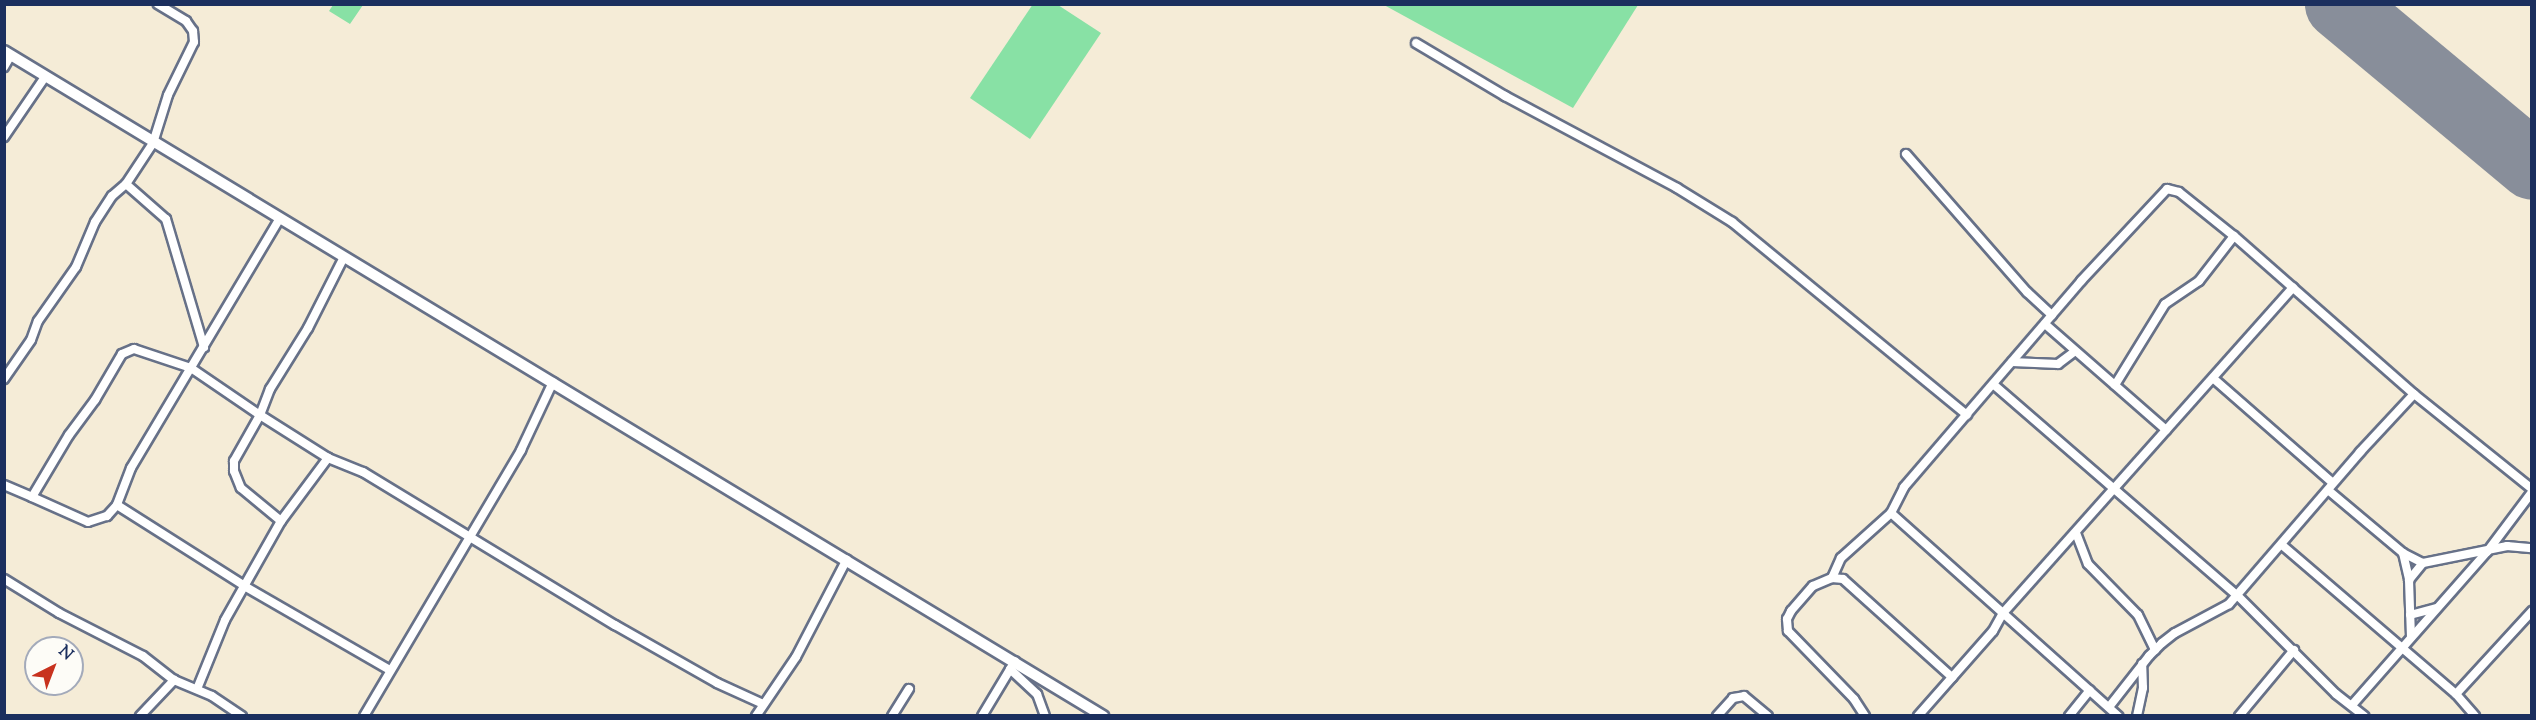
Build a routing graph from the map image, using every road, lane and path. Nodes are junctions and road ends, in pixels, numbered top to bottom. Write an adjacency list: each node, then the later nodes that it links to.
1 (158, 4): 7 (street)
2 (1416, 43): 27 (street)
3 (8, 53): 4 (street); 5 (street)
4 (4, 67)
5 (45, 77): 6 (street); 7 (street)
6 (4, 138)
7 (153, 143): 9 (street); 10 (street)
8 (1906, 154): 14 (street)
9 (126, 184): 16 (street); 20 (street)
10 (280, 218): 12 (street); 16 (street)
11 (2234, 236): 13 (street); 14 (street); 24 (street)
12 (345, 257): 22 (street); 26 (street)
13 (2294, 288): 21 (street); 25 (street)
14 (2052, 315): 15 (street)
15 (2045, 324): 17 (street); 18 (street)
16 (204, 347): 19 (street)
17 (2075, 351): 18 (street); 24 (street)
18 (2012, 362): 23 (street)
19 (191, 368): 26 (street); 34 (street); 35 (street)
20 (4, 379)
21 (2214, 379): 28 (street); 31 (street)
22 (553, 382): 39 (street); 44 (street)
23 (1993, 384): 27 (street); 33 (street)
24 (2115, 385): 28 (street)
25 (2414, 394): 31 (street); 32 (street)
26 (260, 415): 29 (street); 37 (street)
27 (1967, 415): 36 (street)
28 (2166, 430): 33 (street)
29 (328, 458): 37 (street); 39 (street)
30 (4, 485): 34 (street)
31 (2330, 487): 40 (street); 43 (street)
32 (2532, 490): 42 (street)
33 (2114, 491): 38 (street); 50 (street)
34 (32, 497): 35 (street)
35 (117, 505): 49 (street)
36 (1891, 513): 46 (street); 53 (street)
37 (281, 520): 49 (street)
38 (2076, 533): 53 (street); 57 (street)
39 (470, 536): 61 (street); 68 (street)
40 (2282, 545): 50 (street); 56 (street)
41 (2532, 548): 42 (street)
42 (2487, 552): 45 (street); 51 (street)
43 (2403, 553): 45 (street); 48 (street)
44 (847, 559): 60 (street); 68 (street)
45 (2423, 563): 48 (street)
46 (1832, 578): 62 (street); 82 (street)
47 (4, 579): 63 (street)
48 (2409, 580): 54 (street)
49 (246, 587): 61 (street); 64 (street)
50 (2237, 595): 57 (street); 58 (street)
51 (2437, 608): 54 (street); 55 (street)
52 (2532, 610): 67 (street)
53 (2003, 613): 62 (street); 66 (street)
54 (2410, 615): 55 (street)
55 (2411, 637): 56 (street)
56 (2402, 648): 67 (street); 69 (street)
57 (2155, 650): 59 (street)
58 (2294, 650): 69 (street); 71 (street)
59 (2142, 664): 70 (street); 86 (street)
60 (1012, 665): 77 (street); 78 (street); 79 (street)
61 (390, 670): 74 (street)
62 (1952, 677): 83 (street)
63 (174, 680): 64 (street); 72 (street)
64 (197, 689): 73 (street)
65 (909, 689): 76 (street)
66 (2090, 690): 70 (street); 84 (street)
67 (2456, 694): 88 (street)
68 (763, 704): 75 (street)
69 (2352, 705): 87 (street)
70 (2109, 707): 85 (street)
71 (2242, 714)
72 (140, 716)
73 (242, 716)
74 (364, 716)
75 (756, 716)
76 (892, 716)
77 (982, 716)
78 (1045, 716)
79 (1103, 716)
80 (1718, 716): 81 (street)
81 (1768, 716)
82 (1865, 716)
83 (1918, 716)
84 (2069, 716)
85 (2118, 716)
86 (2137, 716)
87 (2364, 716)
88 (2475, 716)

